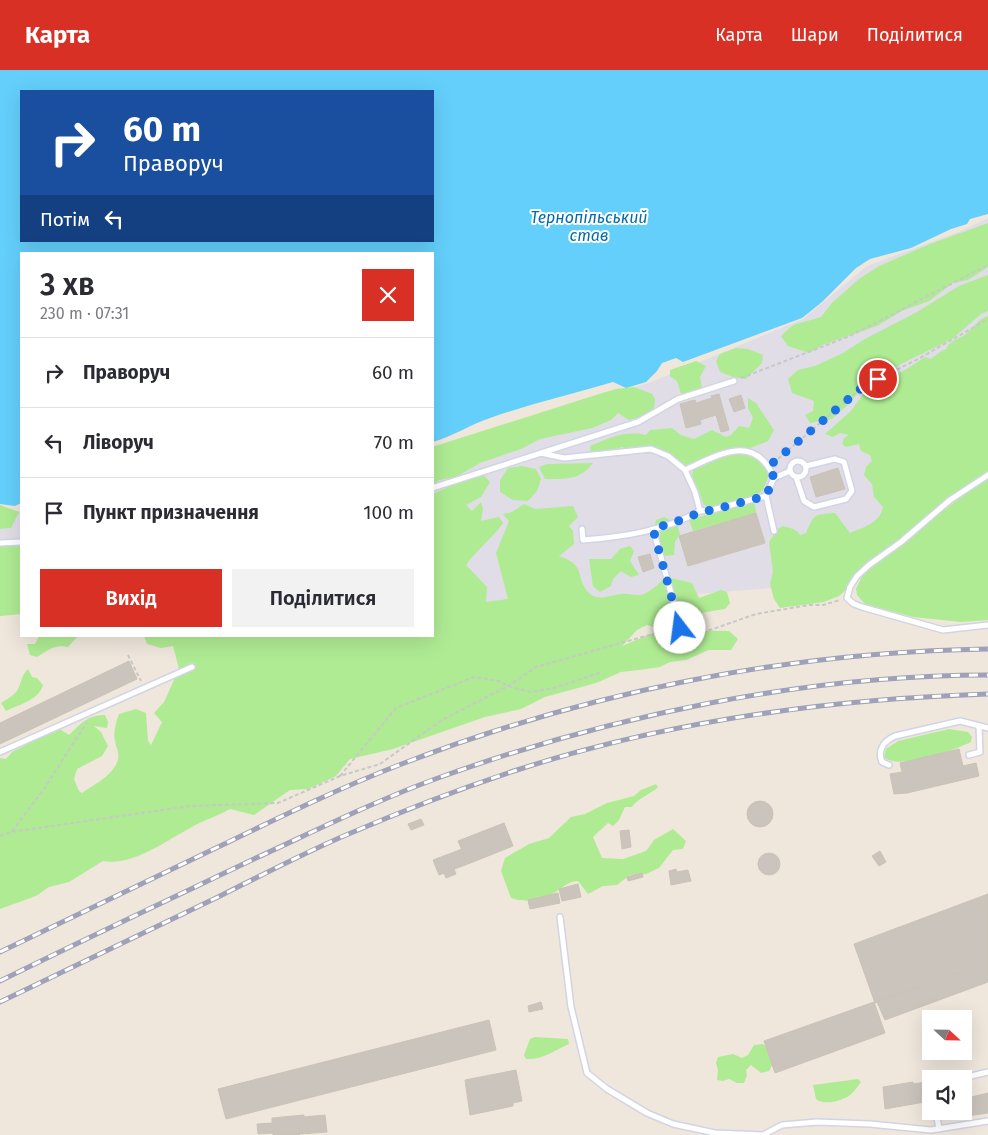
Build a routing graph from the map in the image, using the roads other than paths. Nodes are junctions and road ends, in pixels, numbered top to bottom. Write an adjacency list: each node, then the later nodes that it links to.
1 (734, 381): 2 (lane)
2 (540, 453): 4 (lane); 9 (lane)
3 (806, 466): 5 (lane); 7 (lane); 7 (lane)
4 (685, 470): 8 (lane); 11 (lane)
5 (790, 472): 7 (lane); 8 (lane)
6 (988, 475): 17 (lane)
7 (796, 476)
8 (774, 478): 10 (lane)
9 (434, 487)
10 (766, 496): 11 (lane); 14 (lane)
11 (700, 512): 13 (lane)
12 (582, 529): 13 (lane)
13 (653, 529): 18 (lane)
14 (774, 531)
15 (20, 542): 16 (lane)
16 (0, 543)
17 (988, 625)
18 (680, 628)
19 (192, 667): 22 (lane)
20 (979, 726): 21 (lane); 23 (lane); 24 (lane)
21 (988, 728)
22 (0, 752)
23 (969, 755)
24 (890, 765)
25 (560, 918): 30 (lane)
26 (988, 1072): 27 (lane)
27 (972, 1076)
28 (938, 1120): 30 (lane)
29 (988, 1121): 30 (lane)
30 (939, 1129)

